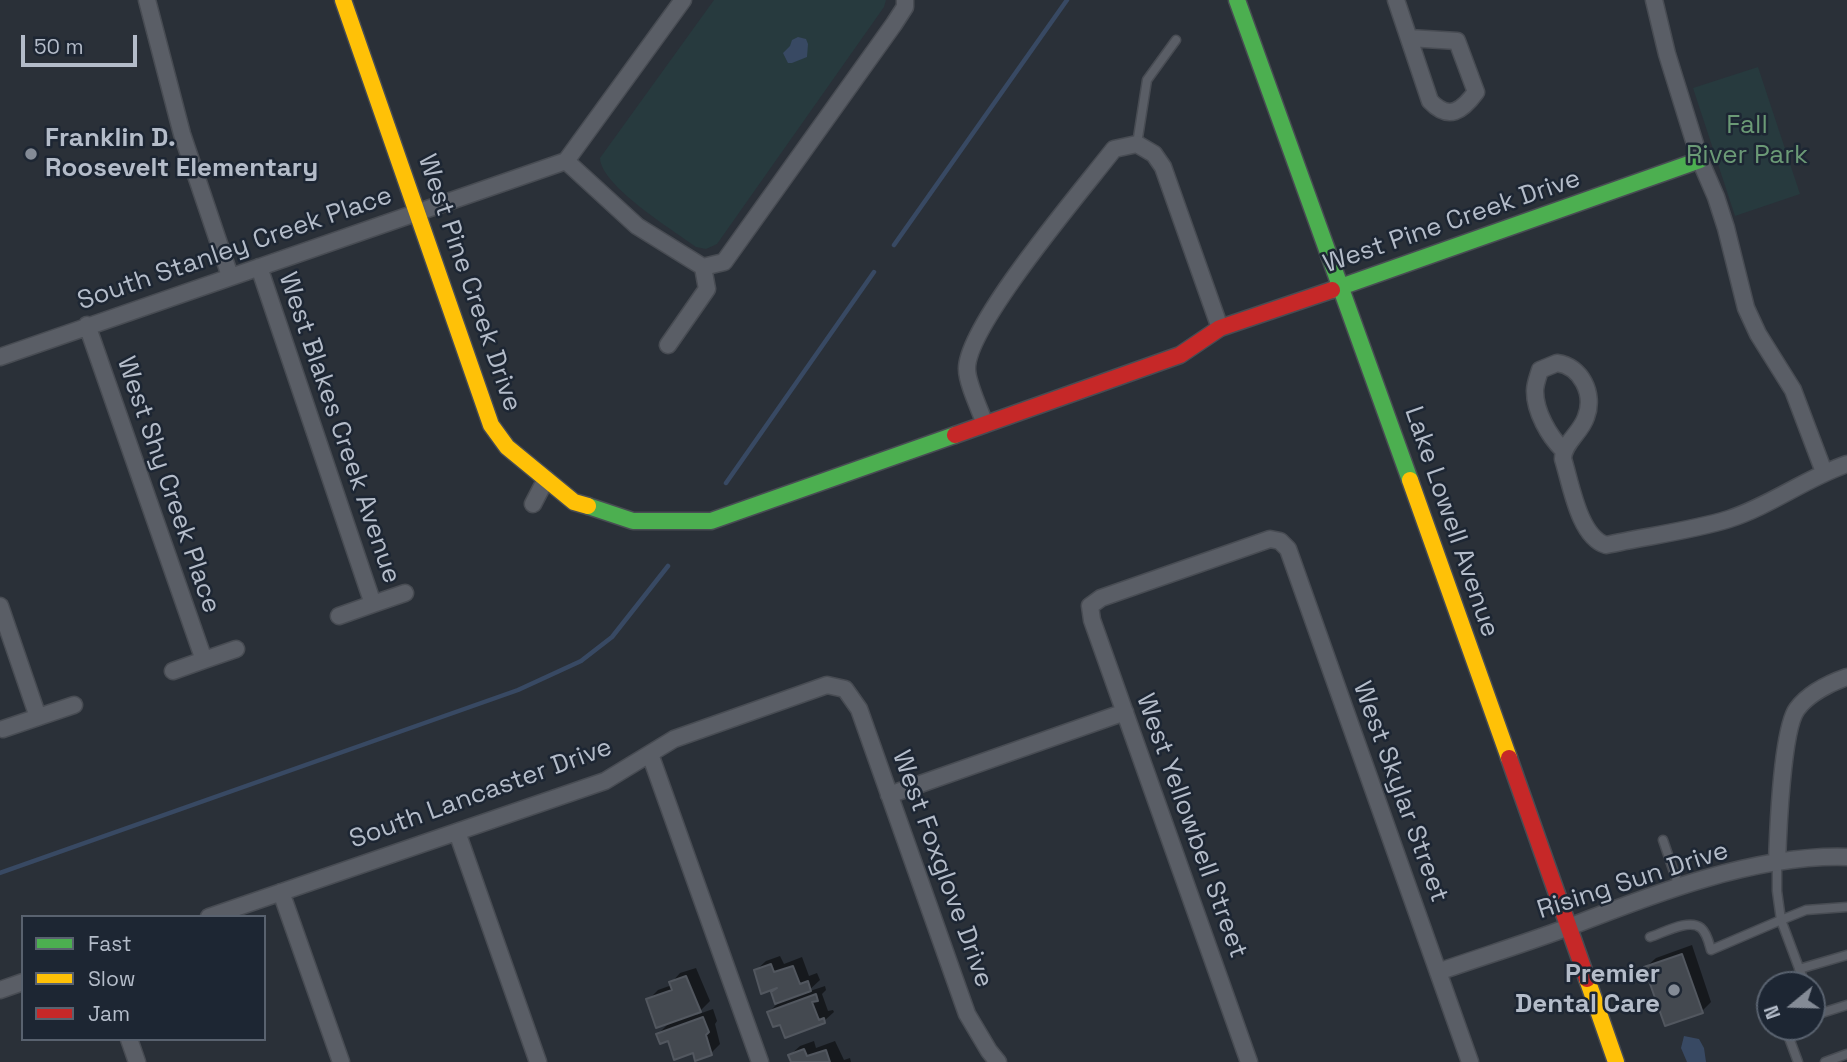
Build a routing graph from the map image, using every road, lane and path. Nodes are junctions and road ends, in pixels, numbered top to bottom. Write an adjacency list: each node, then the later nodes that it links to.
1 (147, 0): 16 (street)
2 (343, 0): 13 (street, West Pine Creek Drive)
3 (683, 0): 12 (street)
4 (905, 0): 15 (street)
5 (1237, 0): 17 (street, Lake Lowell Avenue)
6 (1396, 0): 8 (street)
7 (1654, 0): 11 (street)
8 (1409, 38): 8 (street)
9 (1176, 40): 10 (lane)
10 (1137, 144): 19 (street); 22 (street)
11 (1700, 160): 17 (street, West Pine Creek Drive); 25 (street)
12 (566, 161): 13 (street, South Stanley Creek Place); 15 (street)
13 (418, 212): 14 (street, South Stanley Creek Place); 26 (street, West Pine Creek Drive)
14 (259, 267): 16 (street, South Stanley Creek Place); 30 (street, West Blakes Creek Avenue)
15 (703, 267): 20 (street)
16 (230, 276): 18 (street, South Stanley Creek Place)
17 (1341, 285): 19 (street, West Pine Creek Drive); 53 (street, Lake Lowell Avenue)
18 (87, 325): 21 (street, South Stanley Creek Place); 34 (street, West Shy Creek Place)
19 (1220, 328): 22 (street, West Pine Creek Drive)
20 (668, 345)
21 (0, 357)
22 (985, 424): 26 (street, West Pine Creek Drive)
23 (1563, 450): 23 (street); 25 (street)
24 (1847, 464): 25 (street)
25 (1824, 472)
26 (546, 480): 27 (street)
27 (533, 504)
28 (1280, 541): 39 (street, West Yellowbell Street); 57 (street, West Skylar Street)
29 (405, 593): 30 (street, West Blakes Creek Avenue)
30 (373, 604): 32 (street, West Blakes Creek Avenue)
31 (0, 606): 40 (street)
32 (339, 616)
33 (236, 649): 34 (street)
34 (204, 660): 35 (street)
35 (173, 671)
36 (1847, 677): 47 (street)
37 (845, 689): 42 (street, South Lancaster Drive); 43 (street, West Foxglove Drive)
38 (74, 705): 40 (street)
39 (1125, 712): 43 (street); 70 (street, West Yellowbell Street)
40 (38, 717): 41 (street)
41 (3, 729)
42 (650, 754): 44 (street, South Lancaster Drive); 68 (street)
43 (889, 795): 69 (street, West Foxglove Drive)
44 (457, 832): 49 (street, South Lancaster Drive); 67 (street)
45 (1663, 840): 48 (lane)
46 (1847, 857): 47 (street, Rising Sun Drive)
47 (1777, 863): 48 (street, Rising Sun Drive); 52 (lane)
48 (1679, 887): 53 (street, Rising Sun Drive)
49 (281, 892): 51 (street, South Lancaster Drive); 66 (street)
50 (1846, 909): 52 (lane)
51 (215, 915)
52 (1781, 920): 54 (lane); 56 (lane)
53 (1568, 927): 57 (street, Rising Sun Drive); 72 (street, Lake Lowell Avenue)
54 (1650, 937)
55 (1847, 955): 56 (lane)
56 (1799, 969)
57 (1438, 972): 71 (street, West Skylar Street)
58 (21, 983): 59 (street)
59 (0, 990)
60 (1847, 1005): 61 (lane)
61 (1826, 1012)
62 (131, 1041): 65 (street)
63 (1790, 1041): 73 (lane)
64 (1847, 1054): 74 (lane)
65 (137, 1062)
66 (341, 1062)
67 (538, 1062)
68 (760, 1062)
69 (998, 1062)
70 (1249, 1062)
71 (1470, 1062)
72 (1616, 1062)
73 (1798, 1062)
74 (1825, 1062)

